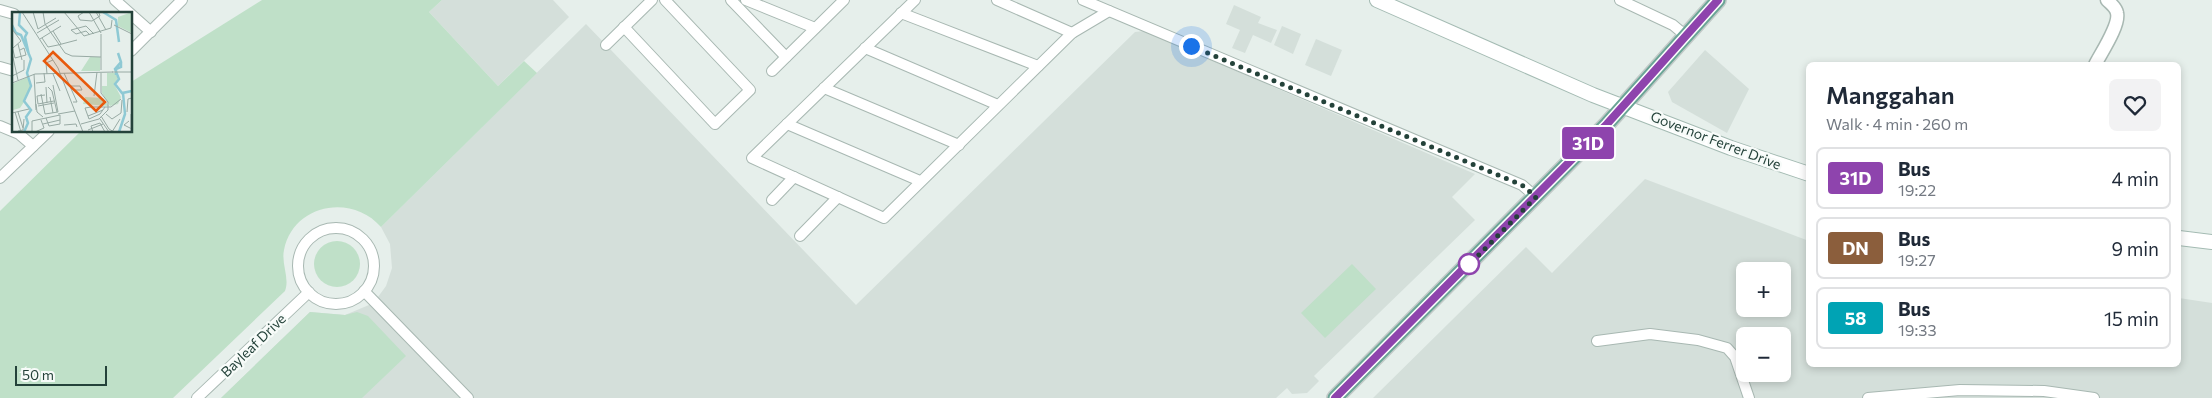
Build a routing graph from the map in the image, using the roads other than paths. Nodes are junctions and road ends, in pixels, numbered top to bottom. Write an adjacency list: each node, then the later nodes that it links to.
1 (115, 0): 16 (street)
2 (182, 0): 21 (street)
3 (652, 0): 19 (street)
4 (665, 0): 19 (street)
5 (731, 0): 27 (street)
6 (746, 0): 20 (street)
7 (844, 0): 20 (street)
8 (915, 0): 17 (street)
9 (997, 0): 22 (street)
10 (1083, 0): 15 (street)
11 (1377, 0): 33 (main road, Governor Ferrer Drive)
12 (1620, 0): 23 (street)
13 (1718, 0): 23 (main road)
14 (2107, 0): 28 (street)
15 (1109, 11): 22 (street); 46 (street)
16 (128, 12)
17 (901, 14): 25 (street); 29 (street)
18 (132, 15): 21 (street)
19 (624, 27): 24 (street)
20 (815, 28): 27 (street)
21 (151, 32): 26 (street)
22 (1072, 33): 29 (street)
23 (1686, 36): 33 (main road)
24 (606, 45)
25 (865, 48): 31 (street); 32 (street)
26 (132, 50)
27 (786, 57): 30 (street)
28 (2097, 62)
29 (1038, 66): 32 (street)
30 (772, 70)
31 (824, 88): 34 (street); 39 (street)
32 (998, 105): 39 (street)
33 (1624, 106): 41 (main road, Governor Ferrer Drive); 46 (main road)
34 (787, 124): 43 (street); 44 (street)
35 (0, 126): 36 (street)
36 (12, 131)
37 (14, 132): 40 (street)
38 (48, 132): 40 (street)
39 (959, 145): 44 (street)
40 (33, 146): 42 (street)
41 (1806, 173)
42 (0, 178)
43 (794, 178): 45 (street); 47 (street)
44 (920, 181): 45 (street)
45 (838, 197): 48 (street)
46 (1536, 197): 56 (main road)
47 (772, 200)
48 (800, 236)
49 (2181, 238): 50 (main road)
50 (2212, 242)
51 (364, 291): 52 (street); 52 (street); 55 (street)
52 (308, 292): 54 (street, Bayleaf Drive)
53 (1597, 341): 57 (street)
54 (197, 398)
55 (468, 398)
56 (1335, 398)
57 (1749, 398)
58 (1868, 398): 59 (street)
59 (2094, 398)

